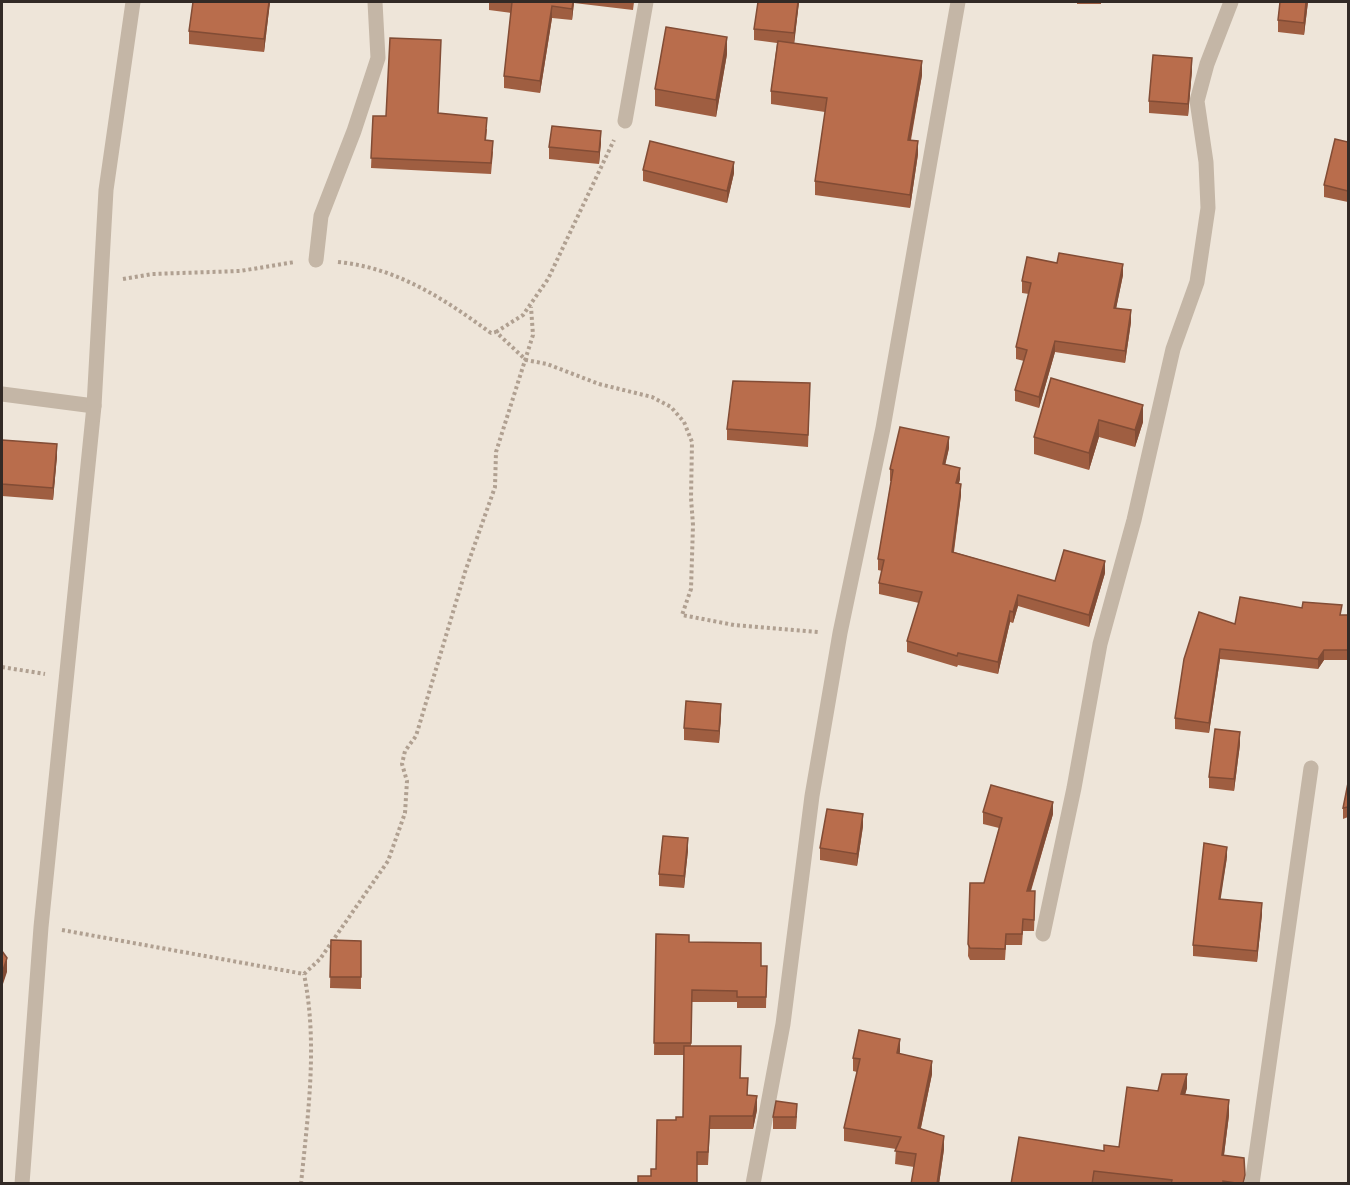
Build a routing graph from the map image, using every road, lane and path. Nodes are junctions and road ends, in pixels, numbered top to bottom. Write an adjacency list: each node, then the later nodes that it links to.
1 (133, 2): 8 (street)
2 (375, 2): 7 (street)
3 (646, 2): 6 (street)
4 (958, 2): 14 (street)
5 (1231, 2): 19 (street)
6 (625, 121): 9 (path)
7 (316, 260): 8 (path); 10 (path)
8 (102, 284): 13 (street)
9 (531, 307): 10 (path); 11 (path)
10 (496, 332): 11 (path)
11 (526, 360): 14 (path); 20 (path)
12 (2, 394): 13 (street)
13 (94, 406): 16 (street)
14 (840, 633): 23 (street)
15 (2, 667): 16 (path)
16 (67, 677): 18 (street)
17 (1311, 768): 24 (street)
18 (41, 927): 20 (path); 21 (street)
19 (1043, 934)
20 (304, 975): 22 (path)
21 (22, 1184)
22 (301, 1184)
23 (753, 1184)
24 (1252, 1184)

